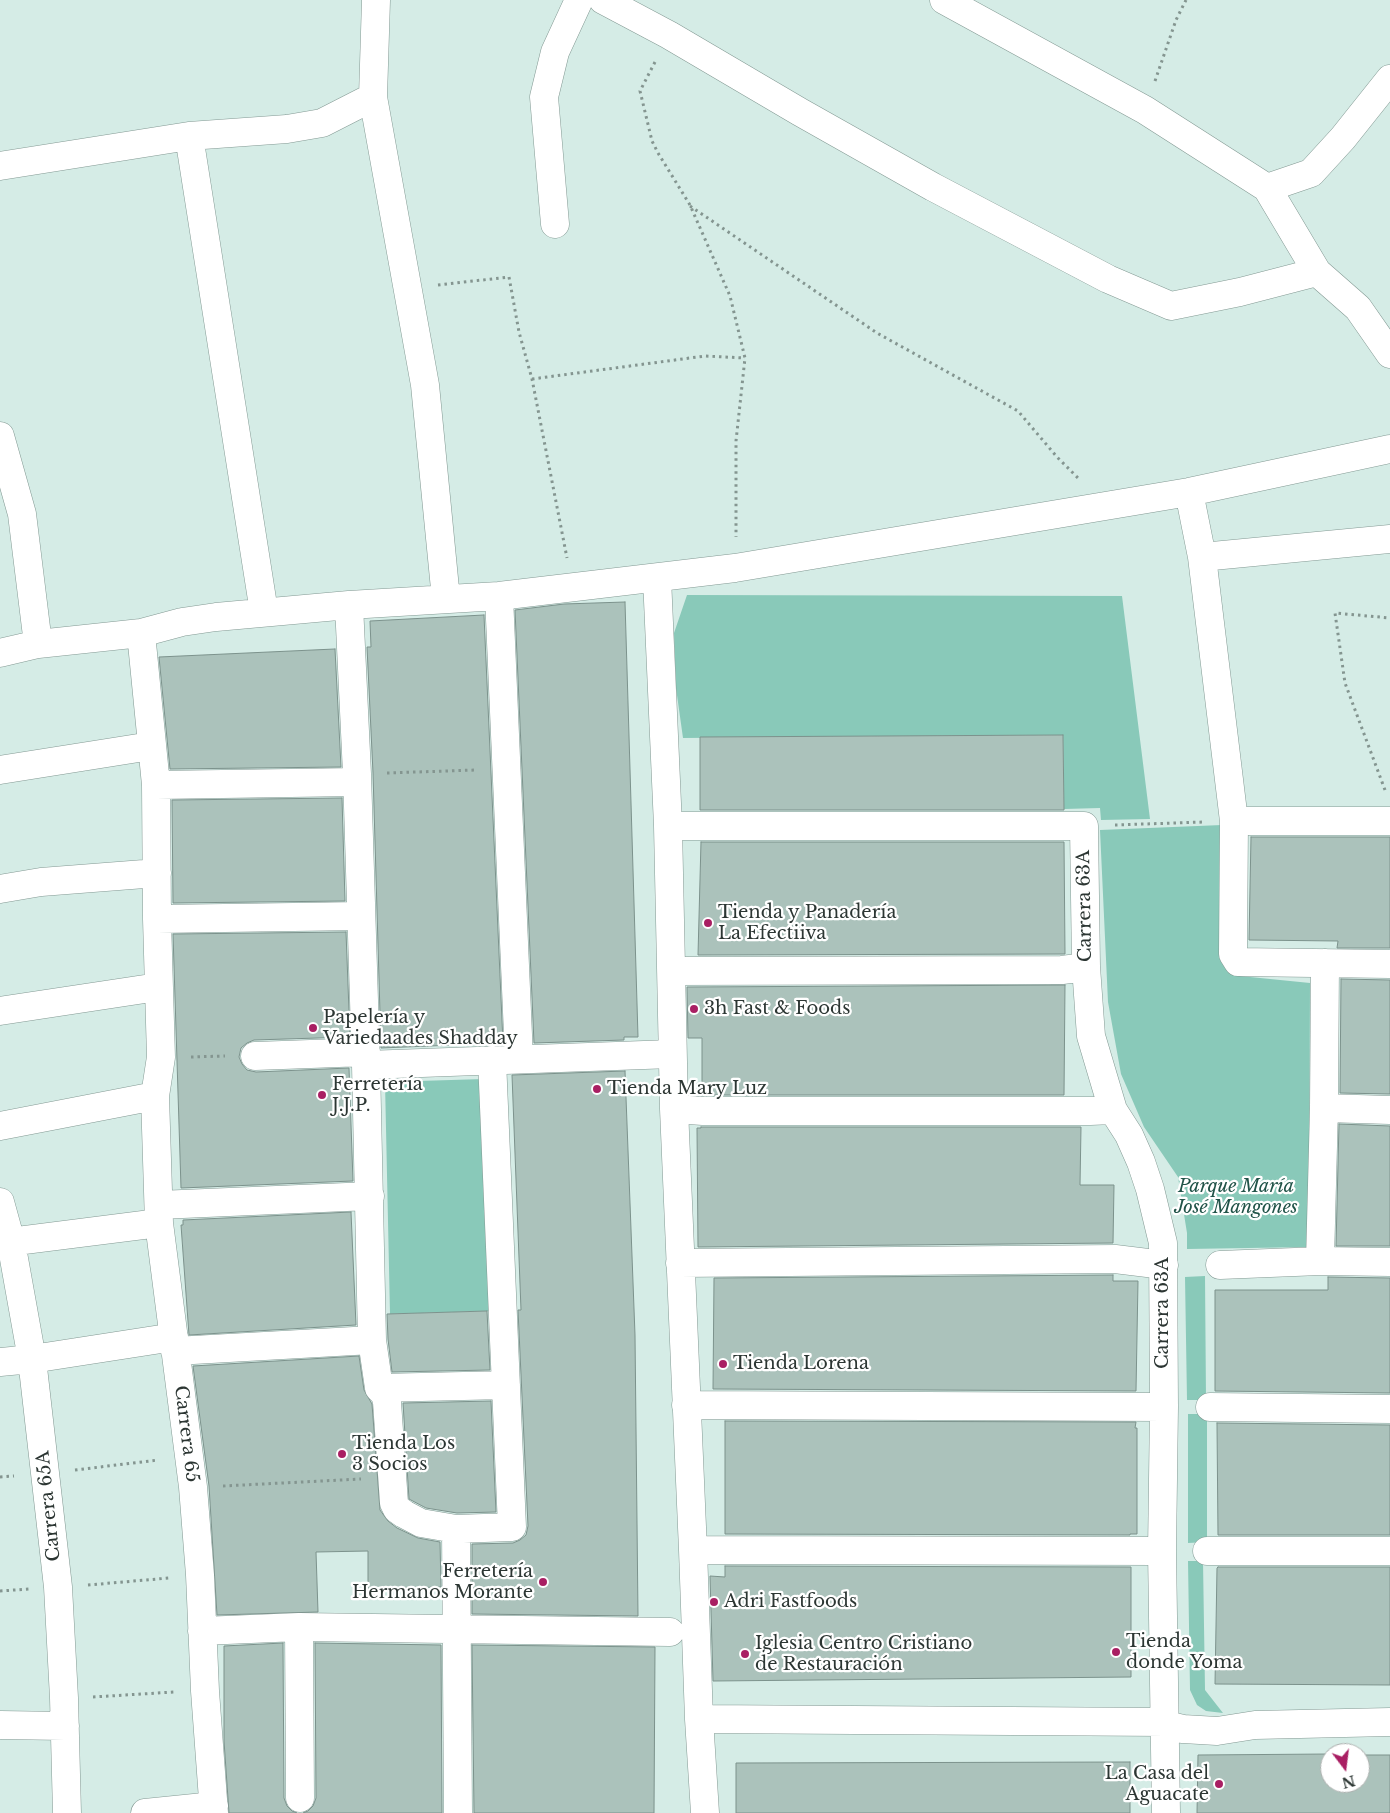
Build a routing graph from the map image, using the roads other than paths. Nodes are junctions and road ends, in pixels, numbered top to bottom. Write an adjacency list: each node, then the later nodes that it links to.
1 (376, 0): 6 (street)
2 (579, 0): 10 (street)
3 (603, 0): 11 (street)
4 (944, 0): 9 (street)
5 (1390, 79): 9 (street)
6 (373, 97): 7 (street); 21 (street)
7 (189, 136): 8 (street); 23 (street)
8 (0, 166)
9 (1267, 188): 11 (street)
10 (555, 224)
11 (1317, 272): 12 (street)
12 (1390, 354)
13 (0, 436): 16 (street)
14 (1390, 449): 15 (street)
15 (1188, 492): 18 (street); 19 (street)
16 (11, 514): 25 (street)
17 (1390, 539): 18 (street)
18 (1202, 557): 32 (street)
19 (657, 578): 20 (street); 33 (street)
20 (499, 596): 21 (street); 47 (street)
21 (446, 599): 22 (street)
22 (349, 605): 23 (street); 29 (street)
23 (264, 612): 24 (street)
24 (141, 633): 25 (street); 27 (street, Carrera 65)
25 (38, 644): 26 (street)
26 (0, 653)
27 (151, 746): 28 (street); 30 (street, Carrera 65)
28 (0, 770)
29 (357, 778): 30 (street); 36 (street)
30 (156, 785): 34 (street, Carrera 65)
31 (1388, 808): 32 (street)
32 (1234, 821): 38 (street)
33 (668, 826): 40 (street, Carrera 63A); 41 (street)
34 (156, 872): 35 (street); 37 (street, Carrera 65)
35 (0, 888)
36 (361, 916): 37 (street); 46 (street)
37 (157, 918): 42 (street, Carrera 65)
38 (1325, 963): 39 (street); 50 (street)
39 (1390, 964)
40 (1086, 967): 41 (street); 52 (street, Carrera 63A)
41 (672, 970): 44 (street)
42 (158, 987): 43 (street); 49 (street, Carrera 65)
43 (0, 1011)
44 (672, 1054): 47 (street); 51 (street)
45 (255, 1056): 46 (street)
46 (366, 1058): 48 (street); 55 (street)
47 (519, 1058): 48 (street)
48 (492, 1060): 68 (street)
49 (155, 1096): 54 (street); 57 (street, Carrera 65)
50 (1324, 1108): 53 (street); 59 (street)
51 (674, 1109): 52 (street); 61 (street)
52 (1113, 1110): 62 (street, Carrera 63A)
53 (1390, 1110)
54 (0, 1126)
55 (370, 1196): 57 (street); 64 (street)
56 (0, 1202): 58 (street, Carrera 65A)
57 (159, 1214): 58 (street); 65 (street, Carrera 65)
58 (5, 1242): 66 (street, Carrera 65A)
59 (1320, 1261): 60 (street); 63 (street)
60 (1390, 1262)
61 (680, 1263): 62 (street); 70 (street)
62 (1164, 1265): 71 (street, Carrera 63A)
63 (1220, 1265)
64 (372, 1340): 65 (street); 69 (street)
65 (175, 1344): 66 (street); 81 (street, Carrera 65)
66 (32, 1359): 67 (street); 87 (street, Carrera 65A)
67 (0, 1362)
68 (506, 1385): 69 (street); 74 (street)
69 (379, 1388): 74 (street)
70 (686, 1406): 71 (street); 75 (street)
71 (1164, 1407): 76 (street, Carrera 63A)
72 (1210, 1407): 73 (street)
73 (1390, 1408)
74 (456, 1529): 80 (street)
75 (693, 1550): 76 (street); 83 (street)
76 (1162, 1551): 85 (street, Carrera 63A)
77 (1207, 1551): 78 (street)
78 (1390, 1551)
79 (299, 1627): 80 (street); 81 (street); 88 (street)
80 (456, 1629): 82 (street); 92 (street)
81 (202, 1631): 89 (street, Carrera 65)
82 (670, 1632)
83 (699, 1719): 85 (street); 93 (street)
84 (1390, 1722): 85 (street)
85 (1166, 1724): 94 (street, Carrera 63A)
86 (0, 1725): 87 (street)
87 (65, 1726): 90 (street, Carrera 65A)
88 (300, 1798)
89 (214, 1809): 91 (street)
90 (67, 1813)
91 (145, 1813)
92 (458, 1813)
93 (704, 1813)
94 (1166, 1813)

